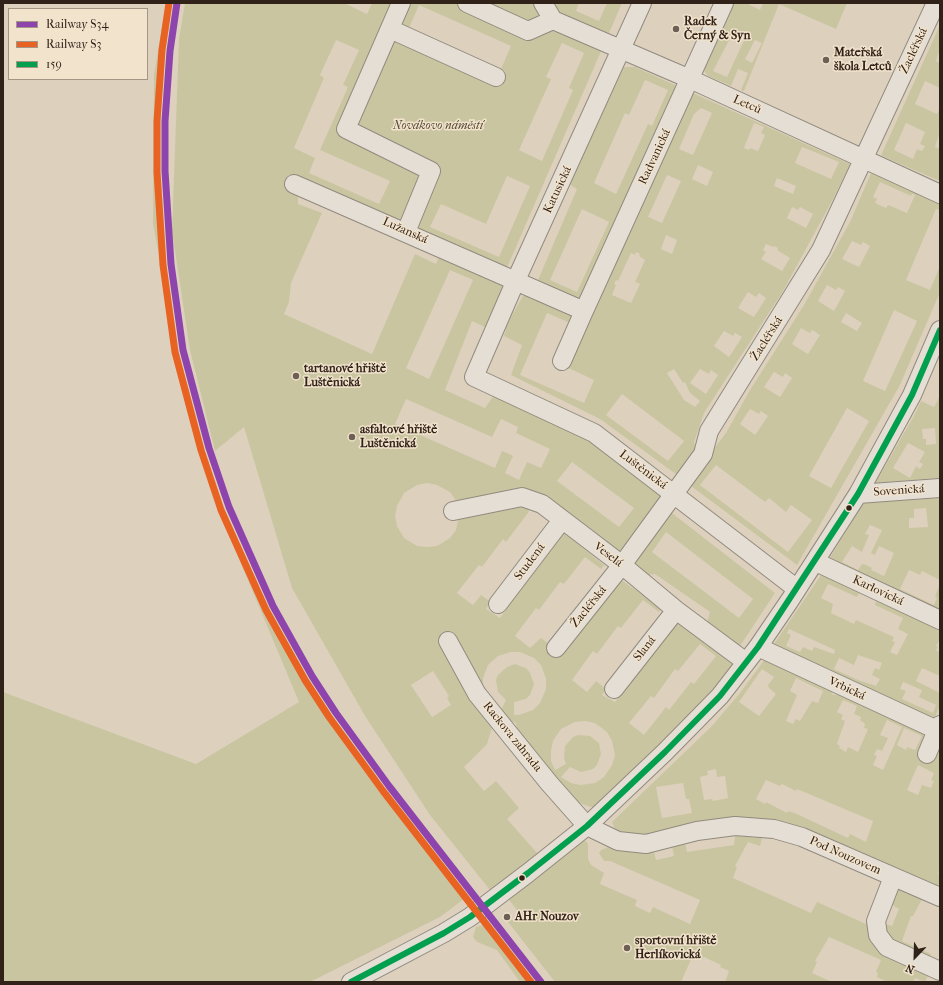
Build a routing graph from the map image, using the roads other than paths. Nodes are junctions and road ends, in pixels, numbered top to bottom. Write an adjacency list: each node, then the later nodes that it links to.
1 (401, 3): 8 (street)
2 (467, 3): 7 (street)
3 (544, 3): 7 (street)
4 (642, 3): 9 (street, Katusická)
5 (724, 3): 11 (street, Radvanická)
6 (936, 3): 12 (street, Žacléřská)
7 (553, 20): 9 (street, Letců)
8 (390, 29): 10 (street); 15 (street)
9 (622, 50): 11 (street, Letců); 16 (street, Katusická)
10 (496, 77)
11 (690, 79): 12 (street, Letců); 17 (street, Radvanická)
12 (865, 158): 14 (street, Letců); 22 (street, Žacléřská)
13 (294, 184): 15 (street, Lužanská)
14 (940, 194)
15 (406, 232): 16 (street, Lužanská)
16 (516, 280): 17 (street); 20 (street, Katusická)
17 (584, 311): 19 (street, Radvanická)
18 (940, 330): 23 (street)
19 (562, 361)
20 (474, 377): 22 (street, Luštěnická)
21 (940, 488): 23 (street, Sovenická)
22 (675, 494): 27 (street, Žacléřská); 28 (street, Luštěnická)
23 (858, 494): 26 (street)
24 (453, 511): 25 (street, Veselá)
25 (562, 520): 27 (street, Veselá); 29 (street, Studená)
26 (816, 562): 28 (street); 31 (street, Karlovická)
27 (622, 566): 30 (street, Veselá); 34 (street, Žacléřská)
28 (797, 589): 33 (street)
29 (498, 604)
30 (676, 610): 35 (street, Veselá); 36 (street, Slaná)
31 (940, 620)
32 (448, 641): 39 (street, Rackova zahrada)
33 (758, 647): 35 (street); 37 (street, Vrbická)
34 (556, 648)
35 (746, 662): 39 (street)
36 (614, 689)
37 (938, 728): 38 (street, Vrbická)
38 (927, 754)
39 (587, 826): 40 (street, Pod Nouzovem); 43 (street)
40 (893, 877): 41 (street, Pod Nouzovem); 42 (street, Pod Nouzovem)
41 (940, 897)
42 (940, 971)
43 (351, 982)

